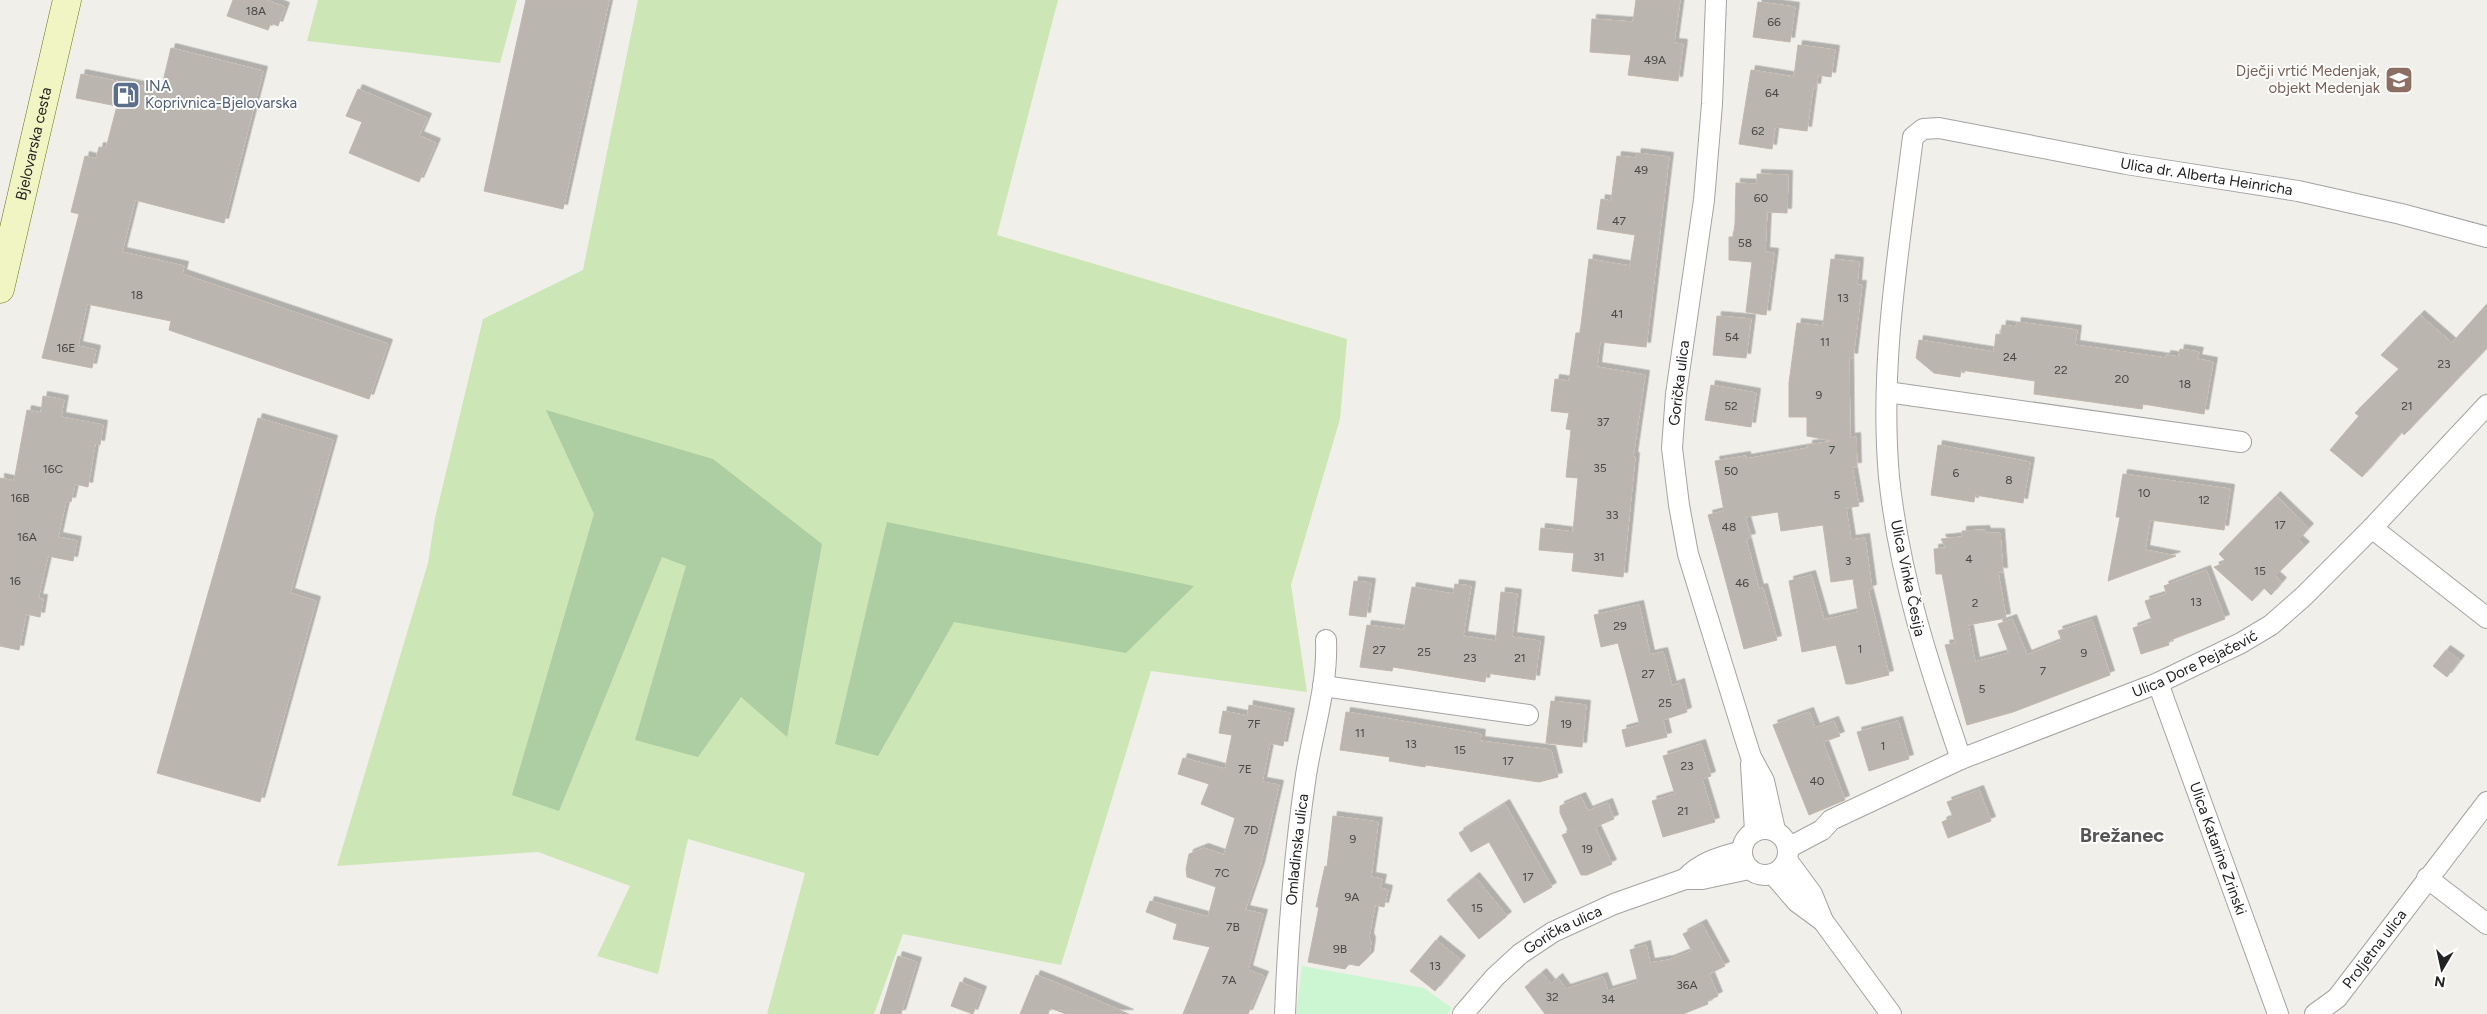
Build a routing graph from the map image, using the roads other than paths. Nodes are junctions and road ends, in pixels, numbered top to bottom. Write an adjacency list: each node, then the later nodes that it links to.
1 (67, 0): 5 (main road, Bjelovarska cesta)
2 (1716, 0): 15 (street, Gorička ulica)
3 (1923, 128): 4 (street, Ulica dr. Alberta Heinricha); 6 (street, Ulica Vinka Česija)
4 (2487, 237)
5 (0, 289)
6 (1886, 392): 8 (street); 16 (street, Ulica Vinka Česija)
7 (2487, 405): 9 (street, Ulica Dore Pejačević)
8 (2241, 442)
9 (2372, 528): 10 (street); 12 (street, Ulica Dore Pejačević)
10 (2487, 618)
11 (1326, 640): 13 (street, Omladinska ulica)
12 (2158, 683): 16 (street, Ulica Dore Pejačević); 28 (street, Ulica Katarine Zrinski)
13 (1323, 686): 14 (street); 25 (street, Omladinska ulica)
14 (1528, 715)
15 (1751, 756): 18 (street, Gorička ulica); 19 (street, Gorička ulica)
16 (1961, 759): 19 (street, Ulica Dore Pejačević)
17 (2487, 802): 22 (street, Proljetna ulica)
18 (1755, 831): 19 (street); 20 (street)
19 (1781, 849): 21 (street); 27 (street)
20 (1742, 851): 21 (street); 23 (street, Gorička ulica)
21 (1749, 869): 23 (street, Gorička ulica)
22 (2427, 878): 24 (street); 29 (street, Proljetna ulica)
23 (1685, 879): 26 (street, Gorička ulica)
24 (2487, 924)
25 (1285, 1014)
26 (1463, 1014)
27 (1890, 1014)
28 (2278, 1014)
29 (2315, 1014)

